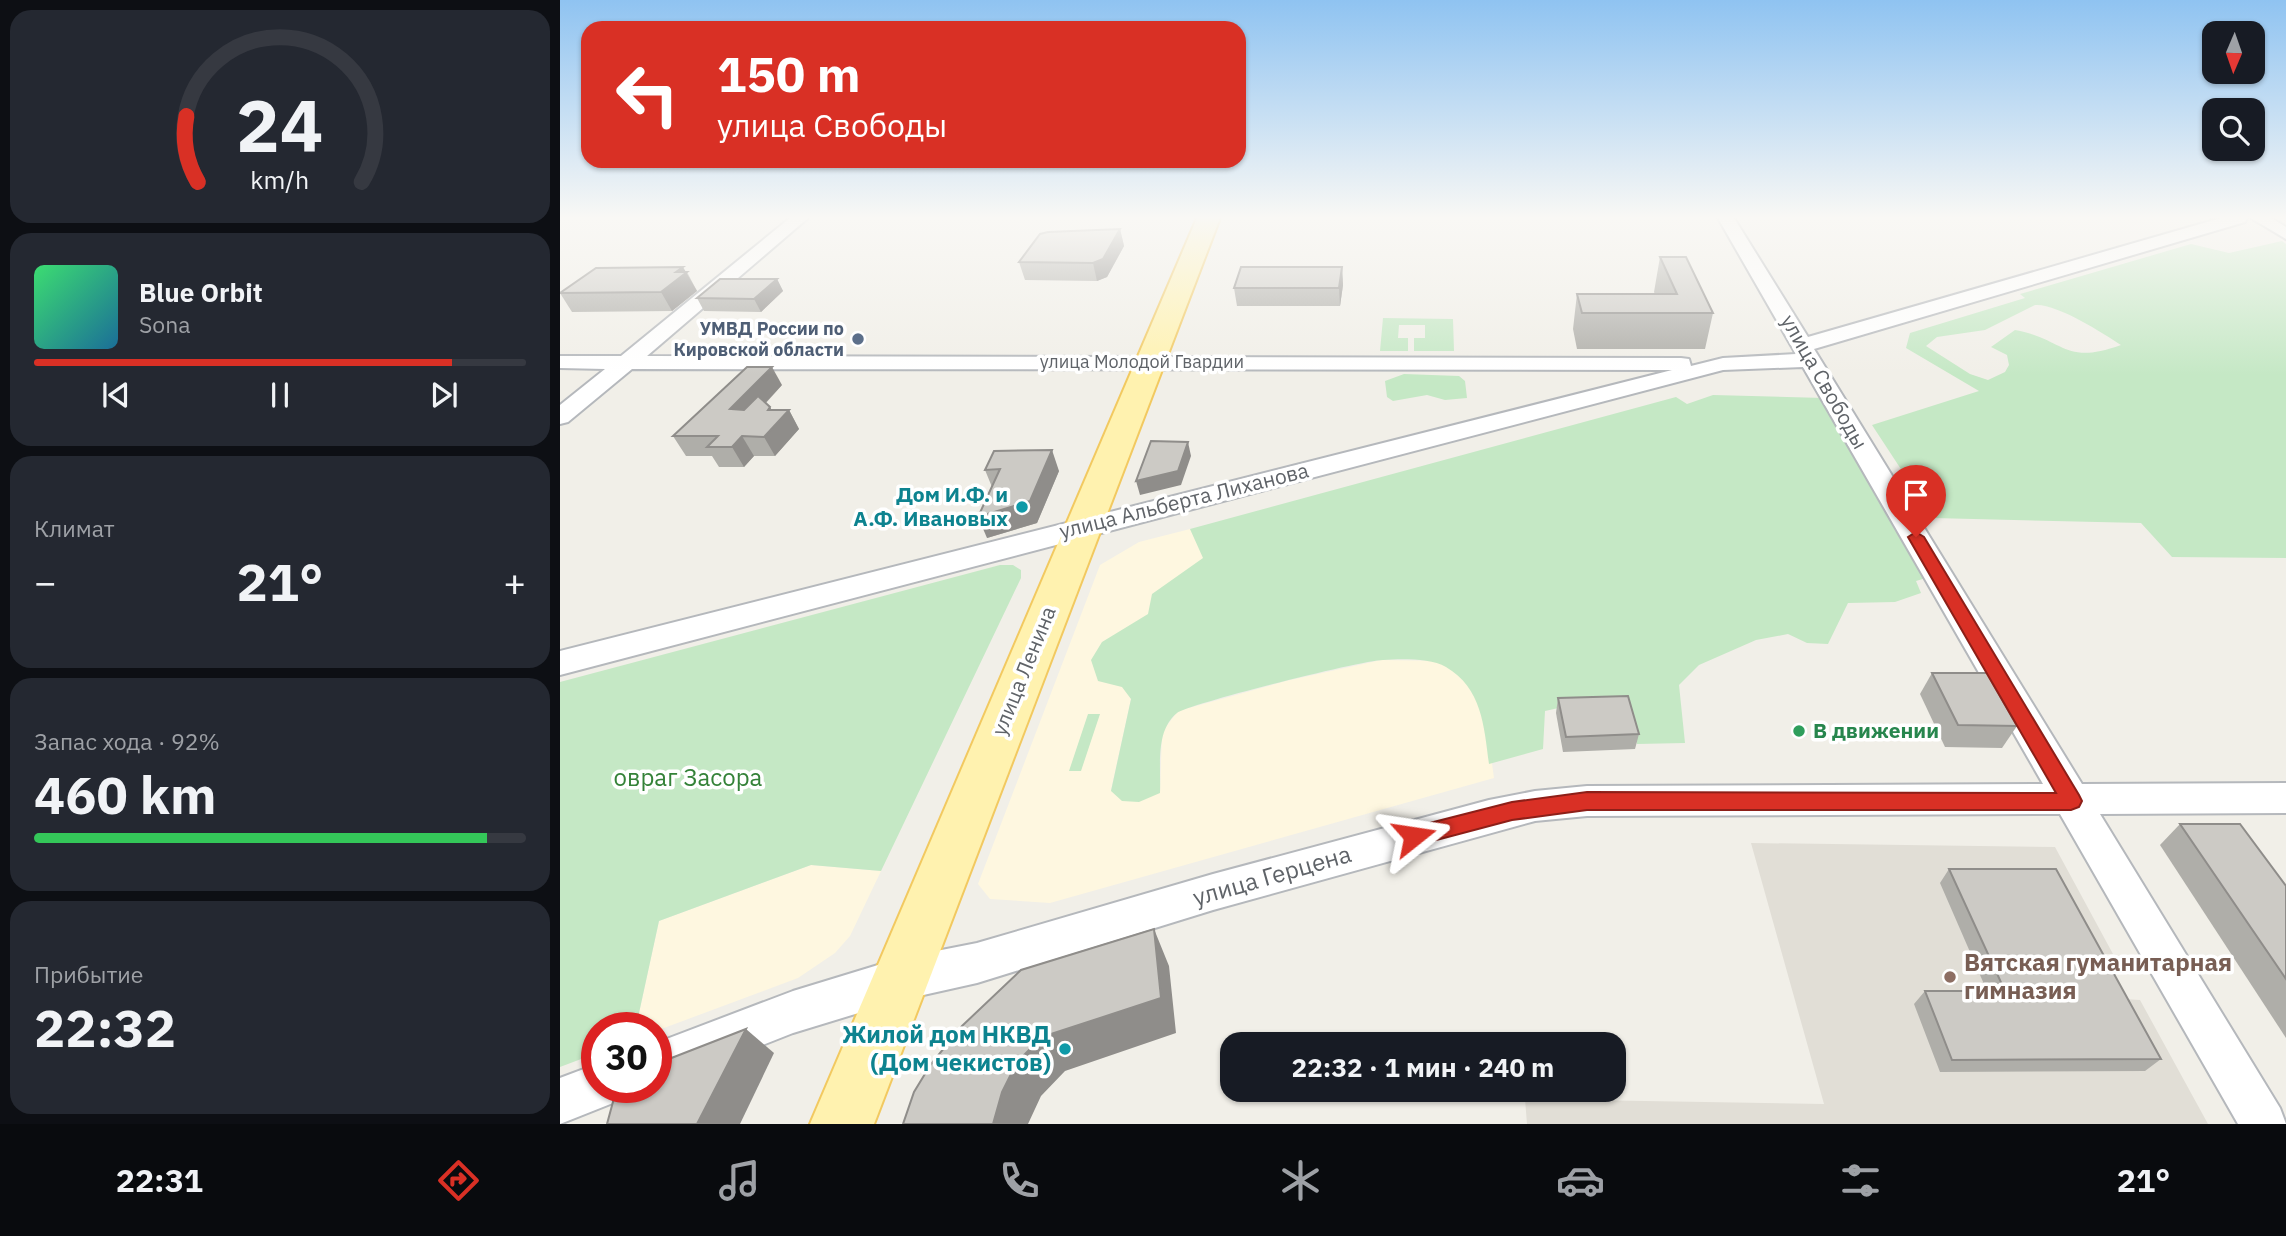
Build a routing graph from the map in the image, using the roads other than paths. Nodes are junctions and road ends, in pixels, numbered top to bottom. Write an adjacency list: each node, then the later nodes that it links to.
1 (737, 270): 8 (street)
2 (1188, 270): 7 (main road, улица Ленина)
3 (1758, 270): 5 (street, улица Свободы)
4 (2072, 270): 5 (street, улица Альберта Лиханова)
5 (1808, 353): 9 (street, улица Альберта Лиханова); 14 (street, улица Свободы)
6 (560, 362): 8 (street, улица Молодой Гвардии)
7 (1150, 362): 8 (street, улица Молодой Гвардии); 9 (street, улица Молодой Гвардии); 11 (main road, улица Ленина)
8 (627, 363): 10 (street)
9 (1723, 364): 11 (street, улица Альберта Лиханова)
10 (560, 418)
11 (1082, 527): 12 (street, улица Альберта Лиханова); 15 (main road, улица Ленина)
12 (560, 663)
13 (2286, 799): 14 (street, улица Герцена)
14 (2071, 801): 15 (street, улица Герцена); 20 (street, улица Свободы)
15 (901, 979): 16 (street, улица Герцена); 19 (main road, улица Ленина)
16 (672, 1059)
17 (581, 1093): 18 (street)
18 (560, 1101)
19 (842, 1124)
20 (2264, 1124)

